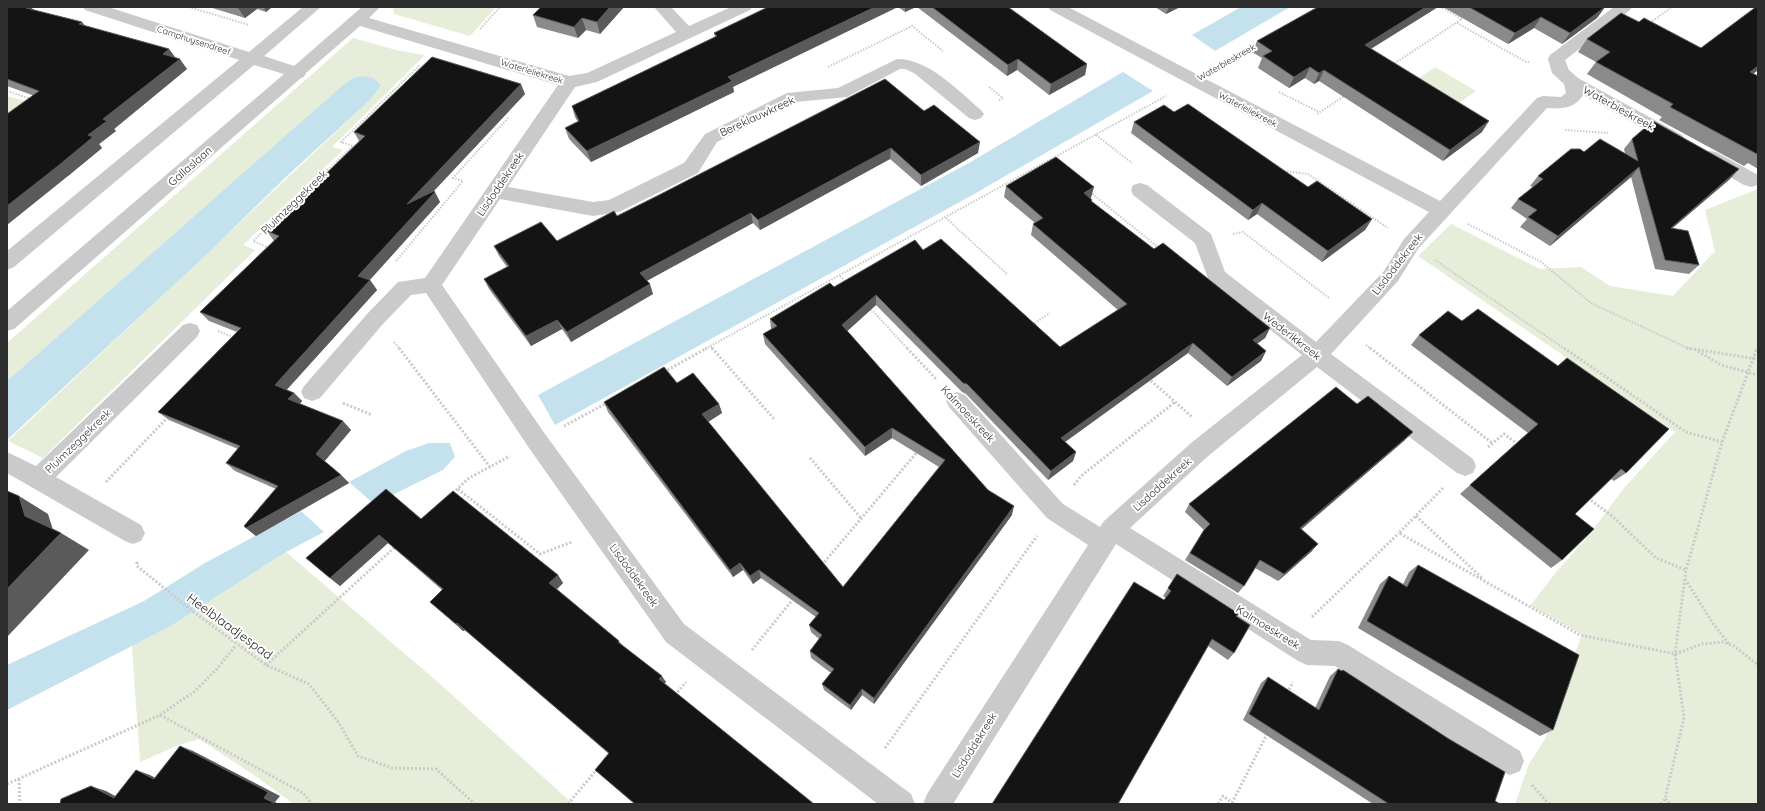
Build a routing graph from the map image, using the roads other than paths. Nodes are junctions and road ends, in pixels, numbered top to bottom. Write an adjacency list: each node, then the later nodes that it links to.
1 (91, 7): 10 (street, Camphuysendreef)
2 (313, 7): 10 (street)
3 (372, 7): 8 (street, Gallaslaan)
4 (662, 7): 9 (street)
5 (744, 7): 9 (street, Waterleliekreek)
6 (1056, 7): 18 (street, Waterleliekreek)
7 (1615, 10): 13 (street, Waterbieskreek)
8 (357, 20): 11 (street, Gallaslaan); 12 (street, Waterleliekreek)
9 (687, 34): 12 (street, Waterleliekreek)
10 (252, 59): 11 (street, Camphuysendreef); 19 (street)
11 (298, 72): 21 (street, Gallaslaan)
12 (569, 82): 17 (street, Lisdoddekreek)
13 (1572, 82): 15 (street, Waterbieskreek); 18 (street, Waterbieskreek)
14 (975, 114): 17 (street, Bereklauwkreek)
15 (1751, 180)
16 (1140, 190): 23 (street, Wederikkreek)
17 (495, 191): 20 (street, Lisdoddekreek)
18 (1442, 210): 23 (street, Lisdoddekreek)
19 (7, 262)
20 (431, 285): 24 (street); 32 (street, Lisdoddekreek)
21 (7, 323)
22 (192, 326): 28 (street, Pluimzeggekreek)
23 (1317, 355): 27 (street, Wederikkreek); 30 (street, Lisdoddekreek)
24 (312, 392)
25 (957, 401): 30 (street, Kalmoeskreek)
26 (7, 462): 28 (street)
27 (1465, 466)
28 (40, 478): 29 (street)
29 (133, 533)
30 (1107, 535): 31 (street, Kalmoeskreek); 33 (street, Lisdoddekreek)
31 (1510, 761)
32 (901, 804)
33 (937, 804)

